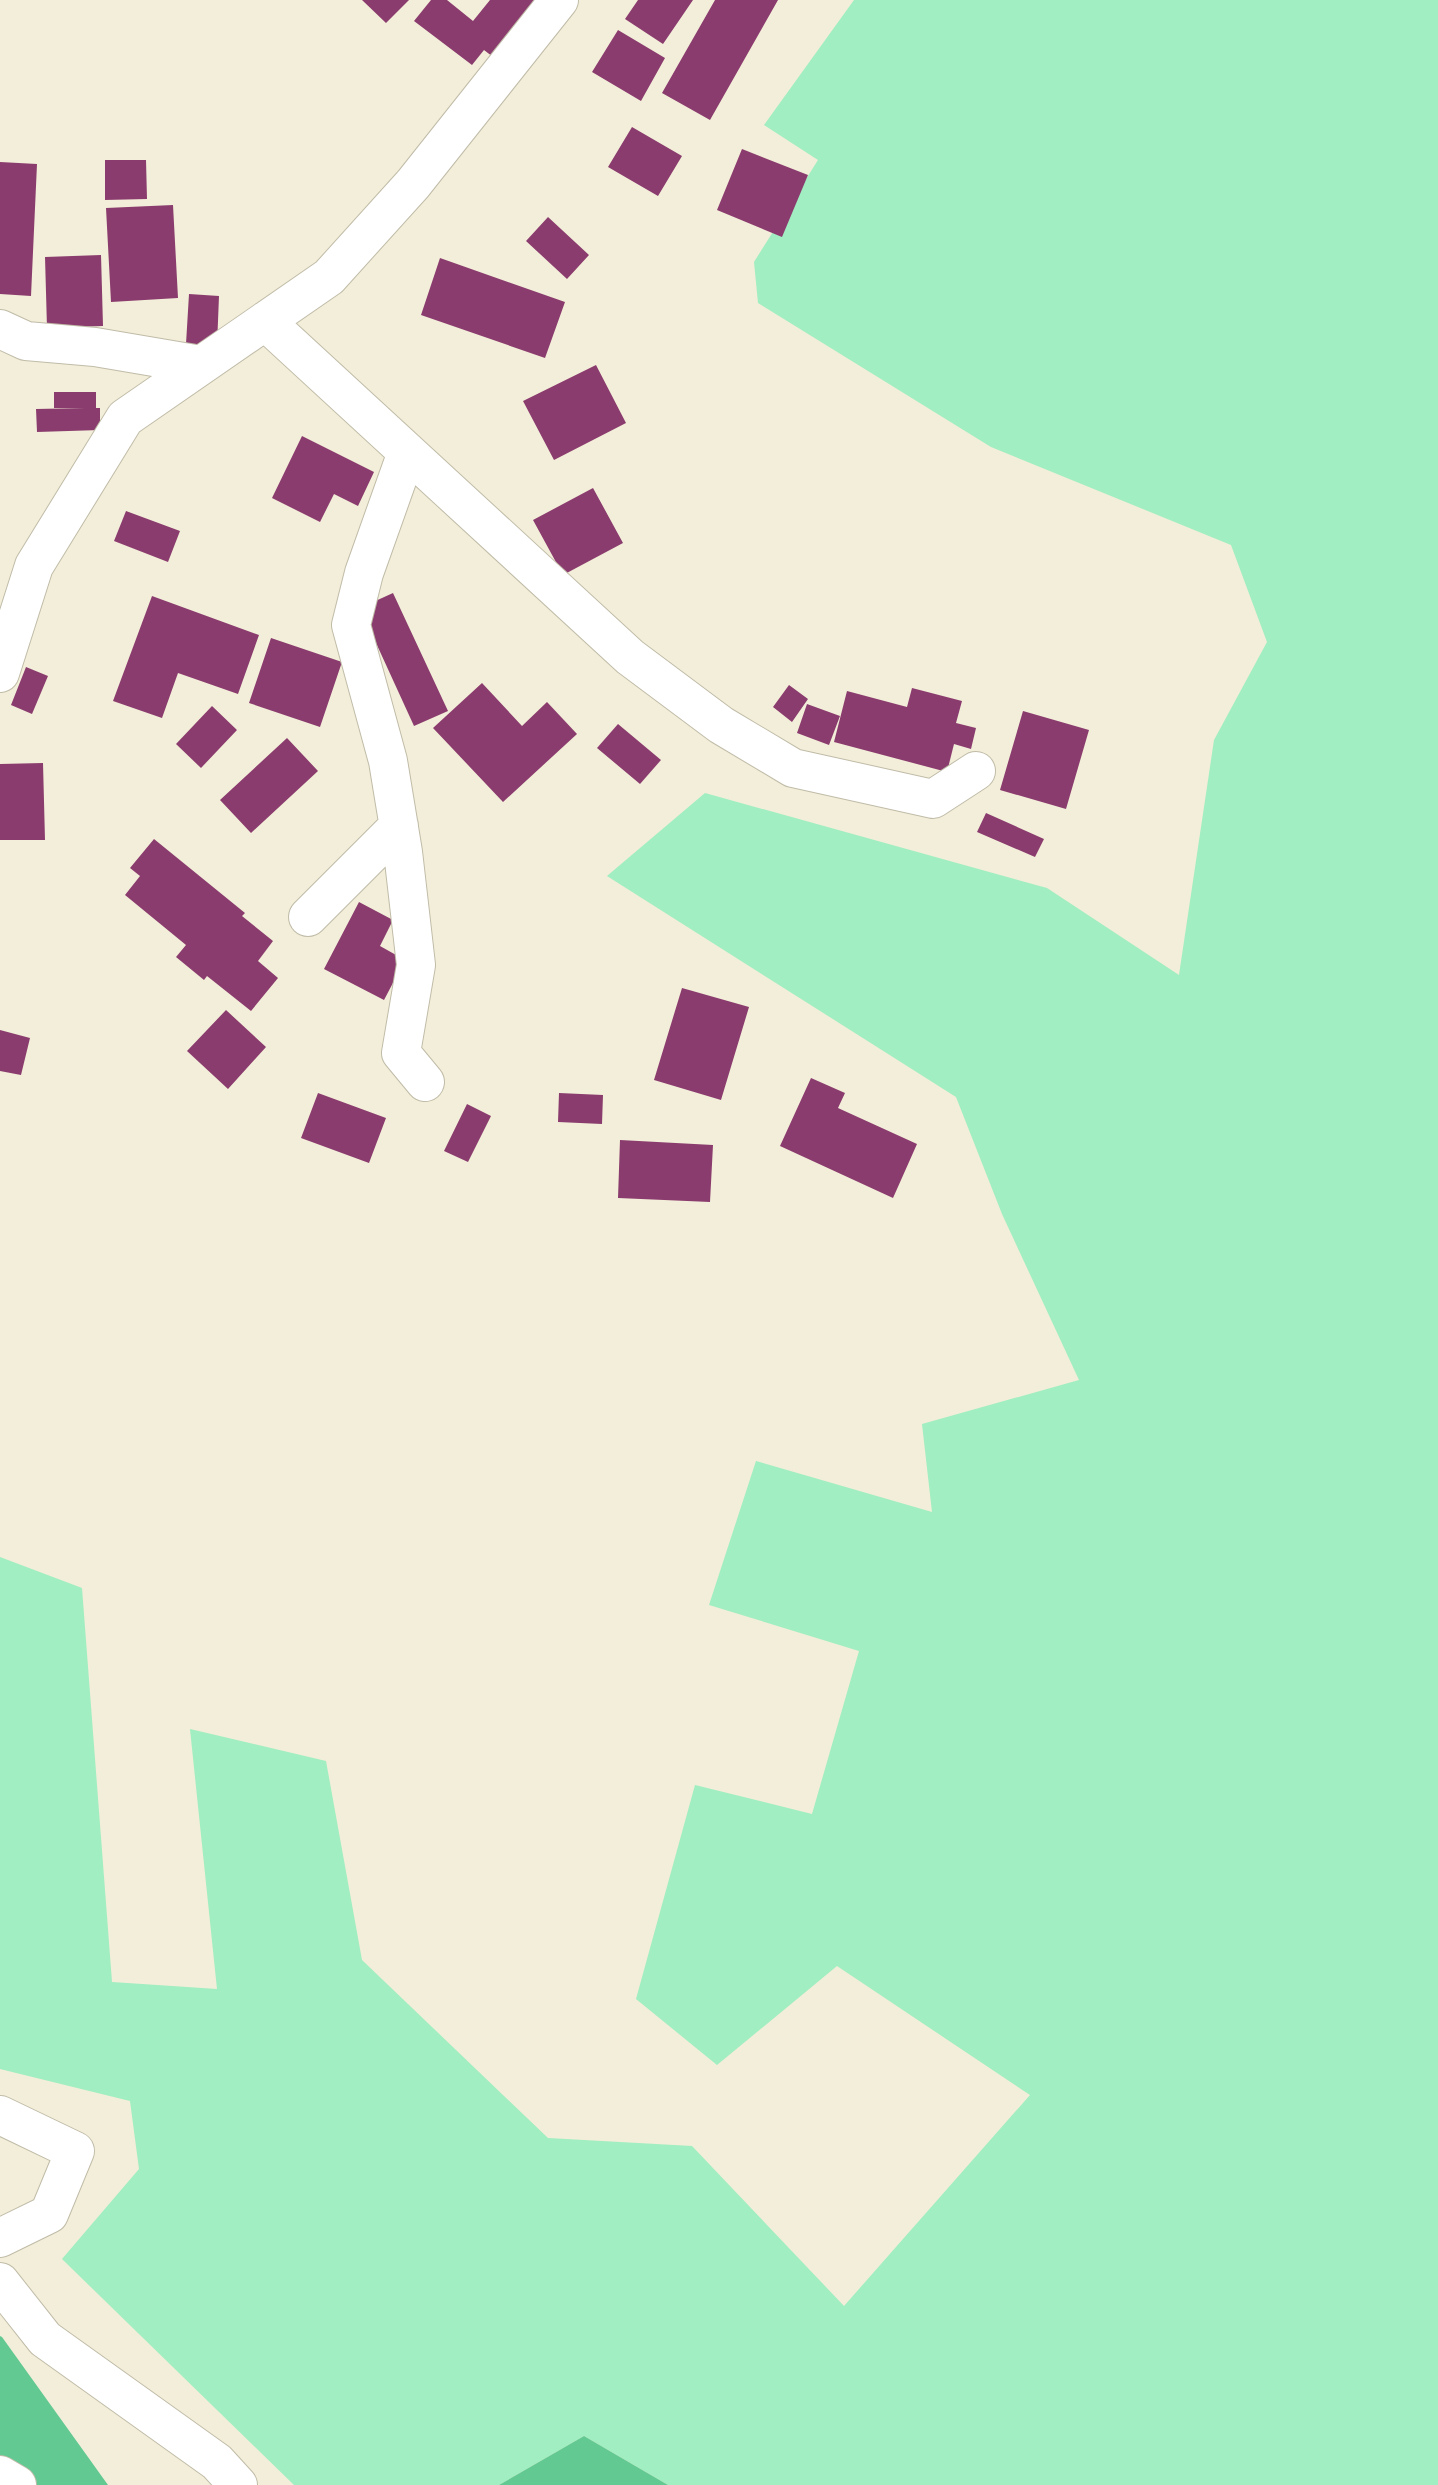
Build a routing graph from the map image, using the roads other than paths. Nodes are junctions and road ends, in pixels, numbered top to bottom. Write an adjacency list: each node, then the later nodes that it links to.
1 (559, 0): 2 (street)
2 (265, 321): 4 (street); 5 (street)
3 (0, 328): 4 (street)
4 (201, 365): 6 (street)
5 (407, 452): 7 (street); 8 (street)
6 (0, 673)
7 (976, 771)
8 (399, 826): 9 (street); 10 (street)
9 (308, 917)
10 (425, 1082)
11 (0, 2115): 12 (street)
12 (0, 2238)
13 (0, 2282): 16 (street)
14 (0, 2475): 15 (street)
15 (17, 2485)
16 (237, 2485)

